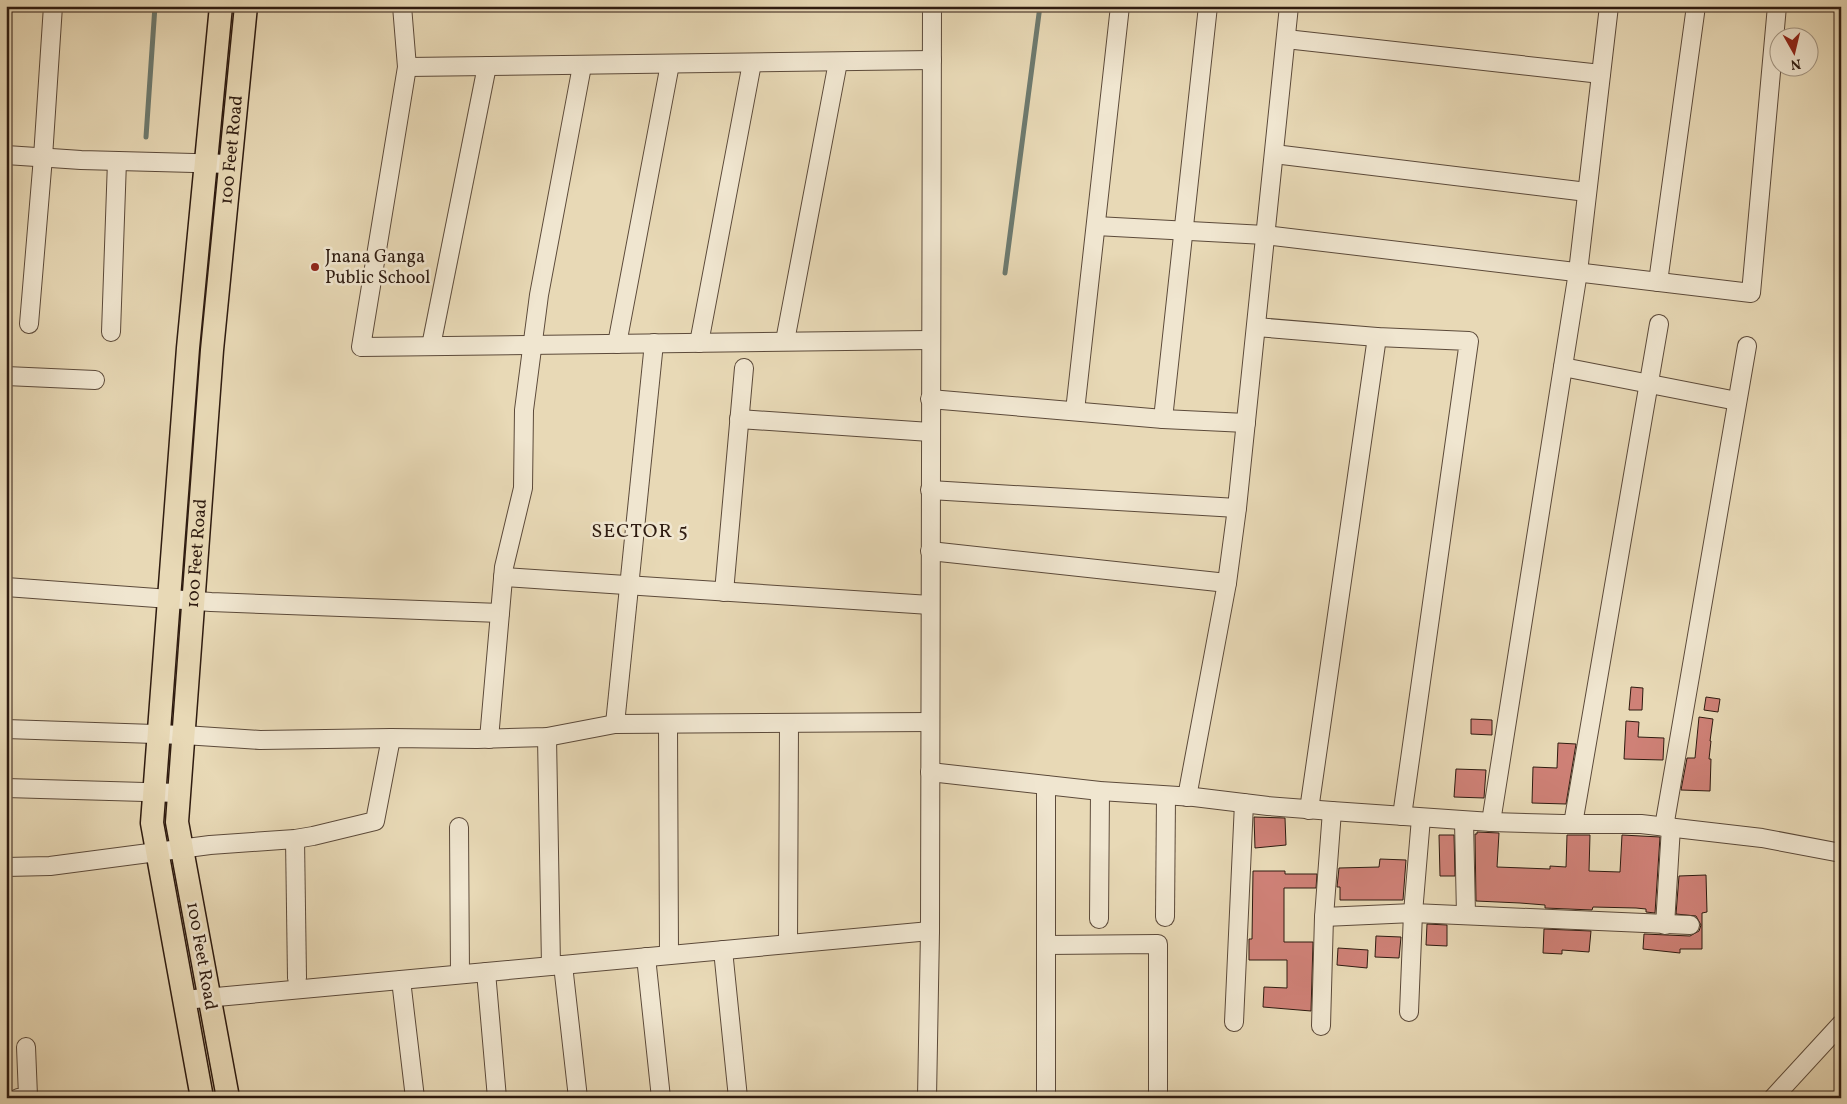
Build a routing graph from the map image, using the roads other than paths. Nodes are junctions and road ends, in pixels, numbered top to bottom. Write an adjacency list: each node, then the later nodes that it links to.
1 (53, 6): 23 (street)
2 (221, 6): 25 (main road, 100 Feet Road)
3 (246, 6): 26 (main road, 100 Feet Road)
4 (402, 6): 19 (street)
5 (932, 6): 13 (street)
6 (1120, 6): 28 (street)
7 (1208, 6): 29 (street)
8 (1289, 6): 12 (street)
9 (1608, 6): 20 (street)
10 (1696, 6): 32 (street)
11 (1778, 6): 32 (street)
12 (1286, 39): 20 (street); 21 (street)
13 (932, 60): 14 (street); 38 (street)
14 (838, 62): 15 (street); 39 (street)
15 (752, 63): 16 (street); 41 (street)
16 (670, 64): 18 (street); 42 (street)
17 (487, 66): 18 (street); 19 (street); 44 (street)
18 (582, 66): 43 (street)
19 (407, 67): 44 (street)
20 (1601, 74): 27 (street)
21 (1274, 154): 27 (street); 30 (street)
22 (6, 155): 23 (street)
23 (43, 158): 24 (street); 33 (street)
24 (117, 161): 25 (street); 36 (street)
25 (206, 163): 26 (street); 66 (main road, 100 Feet Road)
26 (231, 164): 67 (main road, 100 Feet Road)
27 (1587, 192): 31 (street)
28 (1096, 226): 29 (street); 53 (street)
29 (1184, 230): 30 (street); 54 (street)
30 (1266, 234): 31 (street); 35 (street)
31 (1578, 272): 32 (street); 47 (street)
32 (1658, 282)
33 (29, 324)
34 (1659, 324): 50 (street)
35 (1256, 327): 37 (street); 56 (street)
36 (111, 332)
37 (1376, 337): 89 (street); 91 (street)
38 (930, 340): 39 (street); 51 (street)
39 (785, 342): 41 (street)
40 (654, 343): 41 (street); 42 (street); 63 (street)
41 (699, 343)
42 (617, 344): 43 (street)
43 (533, 345): 44 (street); 61 (street)
44 (431, 346)
45 (1747, 346): 52 (street)
46 (744, 368): 55 (street)
47 (1563, 368): 50 (street); 94 (street)
48 (6, 376): 49 (street)
49 (95, 380)
50 (1648, 383): 52 (street); 95 (street)
51 (930, 399): 53 (street); 57 (street)
52 (1737, 401): 97 (street)
53 (1075, 411): 54 (street)
54 (1163, 419): 56 (street)
55 (739, 420): 57 (street); 65 (street)
56 (1246, 423): 59 (street)
57 (930, 432): 58 (street)
58 (930, 490): 59 (street); 60 (street)
59 (1237, 508): 62 (street)
60 (930, 551): 62 (street); 68 (street)
61 (503, 577): 63 (street); 69 (street)
62 (1227, 584): 87 (street)
63 (630, 585): 65 (street); 72 (street)
64 (6, 587): 66 (street)
65 (724, 592): 68 (street)
66 (169, 599): 67 (street); 75 (main road, 100 Feet Road)
67 (194, 601): 69 (street); 76 (main road, 100 Feet Road)
68 (930, 605): 70 (street)
69 (500, 613): 79 (street)
70 (930, 722): 71 (street); 80 (street)
71 (789, 723): 73 (street); 111 (street)
72 (616, 724): 73 (street); 77 (street)
73 (668, 724): 114 (street)
74 (6, 729): 75 (street)
75 (158, 734): 76 (street); 84 (main road, 100 Feet Road)
76 (184, 735): 78 (street); 85 (main road, 100 Feet Road)
77 (548, 737): 79 (street); 116 (street)
78 (391, 738): 79 (street); 98 (street)
79 (489, 739)
80 (930, 772): 81 (street); 110 (street)
81 (1046, 784): 83 (street); 112 (street)
82 (6, 788): 84 (street)
83 (1100, 791): 86 (street); 107 (street)
84 (154, 792): 85 (street); 100 (main road, 100 Feet Road)
85 (179, 793): 99 (main road, 100 Feet Road)
86 (1166, 796): 87 (street); 105 (street)
87 (1187, 797): 88 (street)
88 (1244, 803): 89 (street); 124 (street)
89 (1309, 810): 90 (street)
90 (1332, 812): 91 (street); 106 (street)
91 (1402, 816): 92 (street)
92 (1421, 818): 93 (street); 103 (street)
93 (1464, 821): 94 (street); 104 (street)
94 (1491, 822): 95 (street)
95 (1573, 824): 97 (street)
96 (459, 827): 118 (street)
97 (1668, 827): 101 (street); 108 (street)
98 (295, 839): 99 (street); 119 (street)
99 (182, 848): 100 (street); 121 (main road, 100 Feet Road)
100 (157, 852): 102 (street); 122 (main road, 100 Feet Road)
101 (1841, 853)
102 (6, 866)
103 (1413, 913): 104 (street); 106 (street); 123 (street)
104 (1466, 915): 108 (street)
105 (1165, 917)
106 (1324, 917): 126 (street)
107 (1099, 919)
108 (1665, 924): 109 (street)
109 (1690, 925)
110 (930, 931): 111 (street); 136 (street)
111 (788, 944): 113 (street)
112 (1046, 945): 137 (street); 138 (street)
113 (723, 950): 114 (street); 135 (street)
114 (668, 955): 115 (street)
115 (646, 957): 116 (street); 134 (street)
116 (557, 965): 117 (street); 133 (street)
117 (486, 972): 118 (street); 132 (street)
118 (460, 974): 120 (street)
119 (297, 978)
120 (401, 980): 121 (street); 131 (street)
121 (209, 998): 122 (street); 130 (main road, 100 Feet Road)
122 (184, 1000): 129 (main road, 100 Feet Road)
123 (1409, 1012)
124 (1234, 1022)
125 (1841, 1024): 139 (street)
126 (1321, 1026)
127 (26, 1047): 128 (street)
128 (18, 1098)
129 (202, 1098)
130 (228, 1098)
131 (415, 1098)
132 (498, 1098)
133 (578, 1098)
134 (661, 1098)
135 (738, 1098)
136 (927, 1098)
137 (1046, 1098)
138 (1158, 1098)
139 (1773, 1098)

